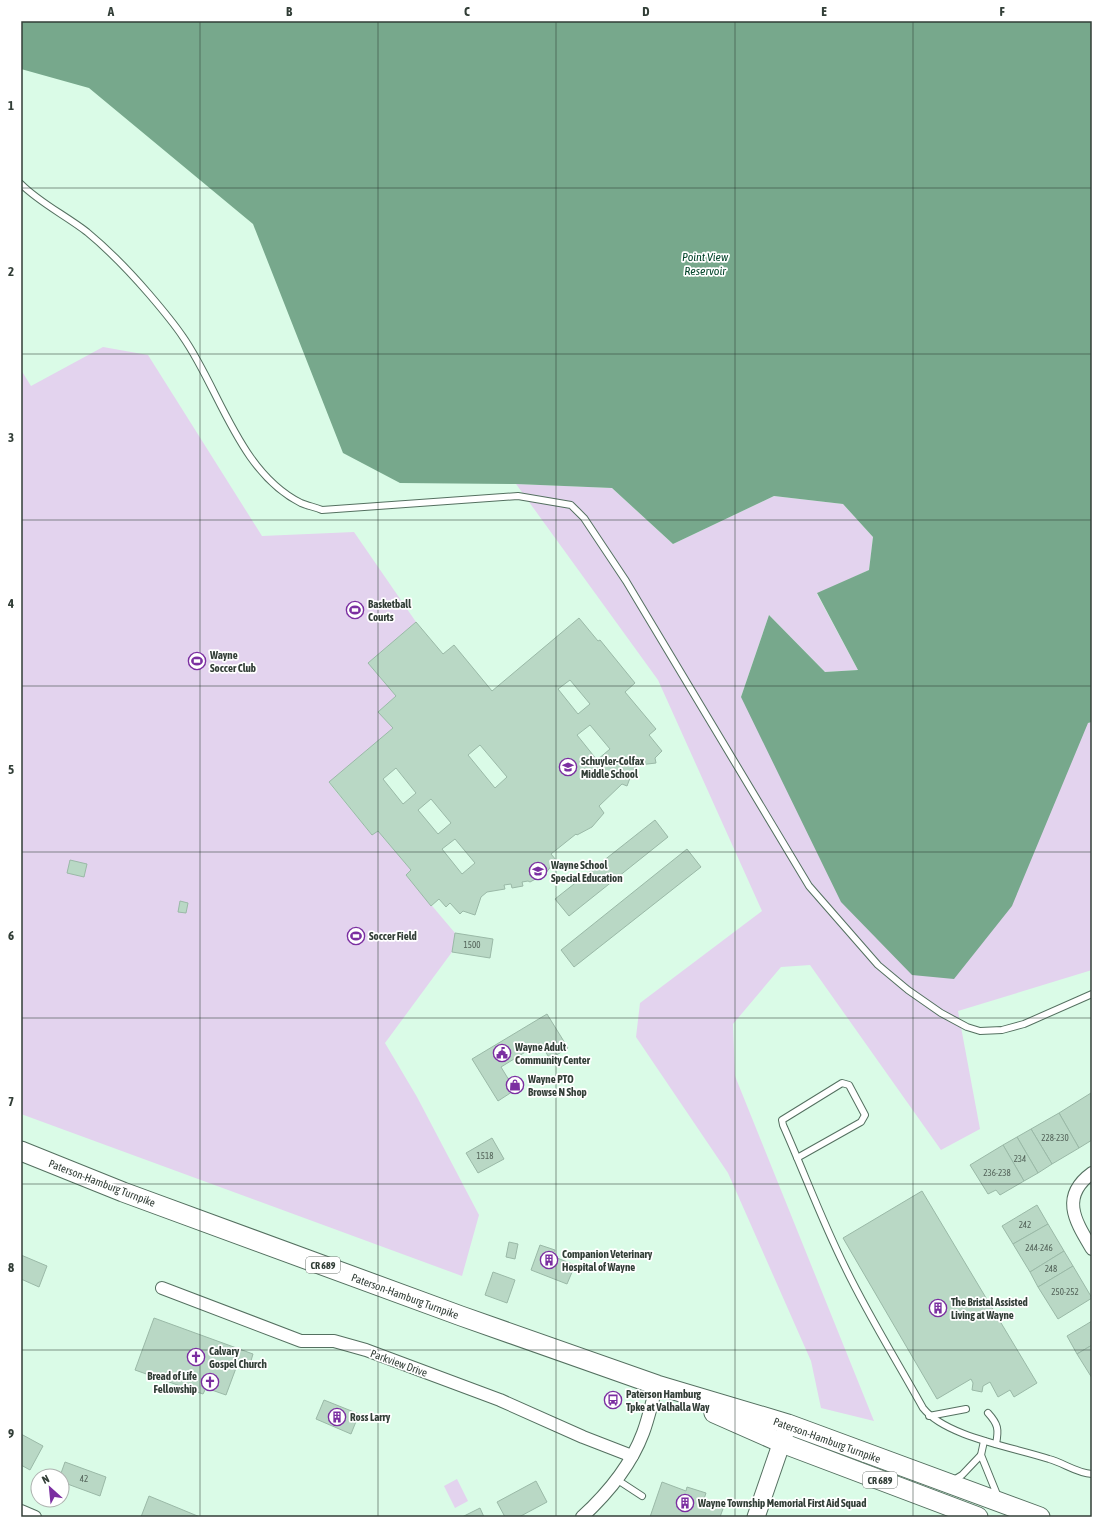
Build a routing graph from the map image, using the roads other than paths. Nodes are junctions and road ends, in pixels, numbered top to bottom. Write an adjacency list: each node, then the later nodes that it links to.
1 (21, 184): 2 (lane)
2 (1092, 994)
3 (21, 1151): 8 (main road, Paterson-Hamburg Turnpike / CR 689)
4 (797, 1158): 4 (lane); 11 (lane)
5 (1092, 1173): 6 (street)
6 (1092, 1249)
7 (162, 1288): 17 (street, Parkview Drive)
8 (657, 1385): 12 (main road, Paterson-Hamburg Turnpike / CR 689); 14 (main road, Paterson-Hamburg Turnpike / CR 689); 17 (street)
9 (966, 1409): 11 (lane)
10 (988, 1413): 15 (lane)
11 (929, 1416): 13 (lane)
12 (788, 1424): 14 (street); 20 (main road, Paterson-Hamburg Turnpike / CR 689)
13 (984, 1441): 15 (lane); 16 (lane)
14 (782, 1443): 26 (street); 27 (main road, Paterson-Hamburg Turnpike / CR 689)
15 (996, 1444): 18 (lane)
16 (981, 1455): 20 (lane); 22 (lane)
17 (632, 1456): 19 (street)
18 (1092, 1474)
19 (616, 1479): 21 (lane); 25 (street)
20 (948, 1484): 22 (main road, Paterson-Hamburg Turnpike / CR 689)
21 (642, 1496)
22 (1000, 1502): 28 (main road, Paterson-Hamburg Turnpike / CR 689)
23 (21, 1512): 24 (street)
24 (34, 1517)
25 (582, 1517)
26 (756, 1517)
27 (978, 1517)
28 (1040, 1517)

